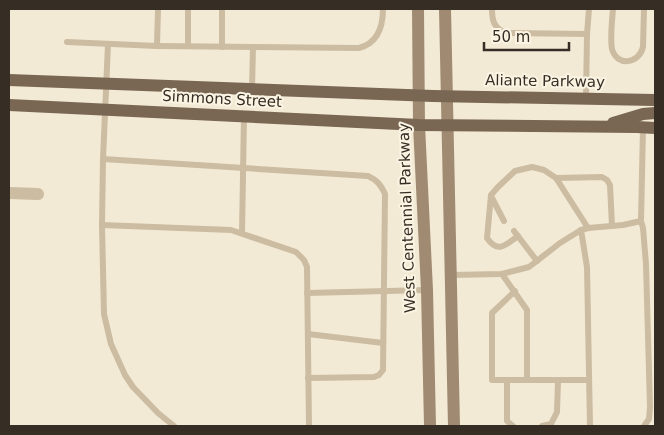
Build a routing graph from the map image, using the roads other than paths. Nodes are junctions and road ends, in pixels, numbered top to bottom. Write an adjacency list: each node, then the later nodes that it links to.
1 (158, 9): 14 (lane)
2 (188, 9): 15 (lane)
3 (222, 9): 16 (lane)
4 (384, 9): 17 (lane)
5 (418, 9): 21 (main road, West Centennial Parkway)
6 (445, 9): 23 (main road)
7 (492, 9): 11 (lane)
8 (588, 9): 11 (lane)
9 (613, 9): 10 (lane)
10 (644, 9)
11 (587, 34): 24 (lane)
12 (67, 42): 13 (lane)
13 (108, 44): 14 (lane); 19 (lane)
14 (157, 46): 15 (lane)
15 (188, 46): 16 (lane)
16 (222, 46): 17 (lane)
17 (253, 47): 20 (lane)
18 (9, 80): 19 (main road, Simmons Street)
19 (107, 83): 20 (main road, Simmons Street); 27 (lane)
20 (252, 89): 21 (main road, Simmons Street)
21 (419, 95): 22 (main road, Simmons Street); 30 (main road, West Centennial Parkway)
22 (433, 96): 23 (main road, Aliante Parkway)
23 (448, 96): 24 (main road, Aliante Parkway); 31 (main road)
24 (586, 98): 25 (main road, Aliante Parkway)
25 (655, 100)
26 (9, 105): 27 (main road, Simmons Street)
27 (105, 109): 29 (main road, Simmons Street); 34 (lane)
28 (655, 113): 32 (main road)
29 (244, 116): 30 (main road, Simmons Street); 35 (lane)
30 (419, 125): 31 (main road, Simmons Street); 50 (main road, West Centennial Parkway)
31 (448, 126): 32 (main road); 49 (main road)
32 (601, 126): 33 (main road)
33 (649, 127): 41 (lane)
34 (103, 160): 35 (lane); 42 (lane)
35 (243, 168): 46 (lane); 51 (lane)
36 (556, 178): 39 (lane); 43 (lane); 44 (lane)
37 (9, 193): 38 (street)
38 (38, 194)
39 (491, 195): 40 (lane); 47 (lane)
40 (504, 220)
41 (641, 220): 43 (lane); 68 (lane)
42 (102, 225): 46 (lane); 61 (lane)
43 (612, 226): 44 (lane)
44 (588, 228): 45 (lane)
45 (581, 230): 47 (lane); 59 (lane)
46 (242, 233): 52 (lane)
47 (537, 261): 48 (lane)
48 (502, 274): 49 (lane); 53 (lane)
49 (451, 275): 64 (main road)
50 (427, 290): 51 (lane); 63 (main road, West Centennial Parkway)
51 (383, 291): 52 (lane); 55 (lane)
52 (307, 292): 54 (lane)
53 (515, 292): 57 (lane); 58 (lane)
54 (308, 334): 55 (lane); 56 (lane)
55 (383, 343): 56 (lane)
56 (308, 378): 62 (lane)
57 (507, 380): 58 (lane); 65 (lane)
58 (527, 380): 60 (lane)
59 (589, 380): 60 (lane); 67 (lane)
60 (558, 381): 66 (lane)
61 (174, 426)
62 (309, 426)
63 (430, 426)
64 (454, 426)
65 (513, 426)
66 (542, 426)
67 (590, 426)
68 (644, 426)

